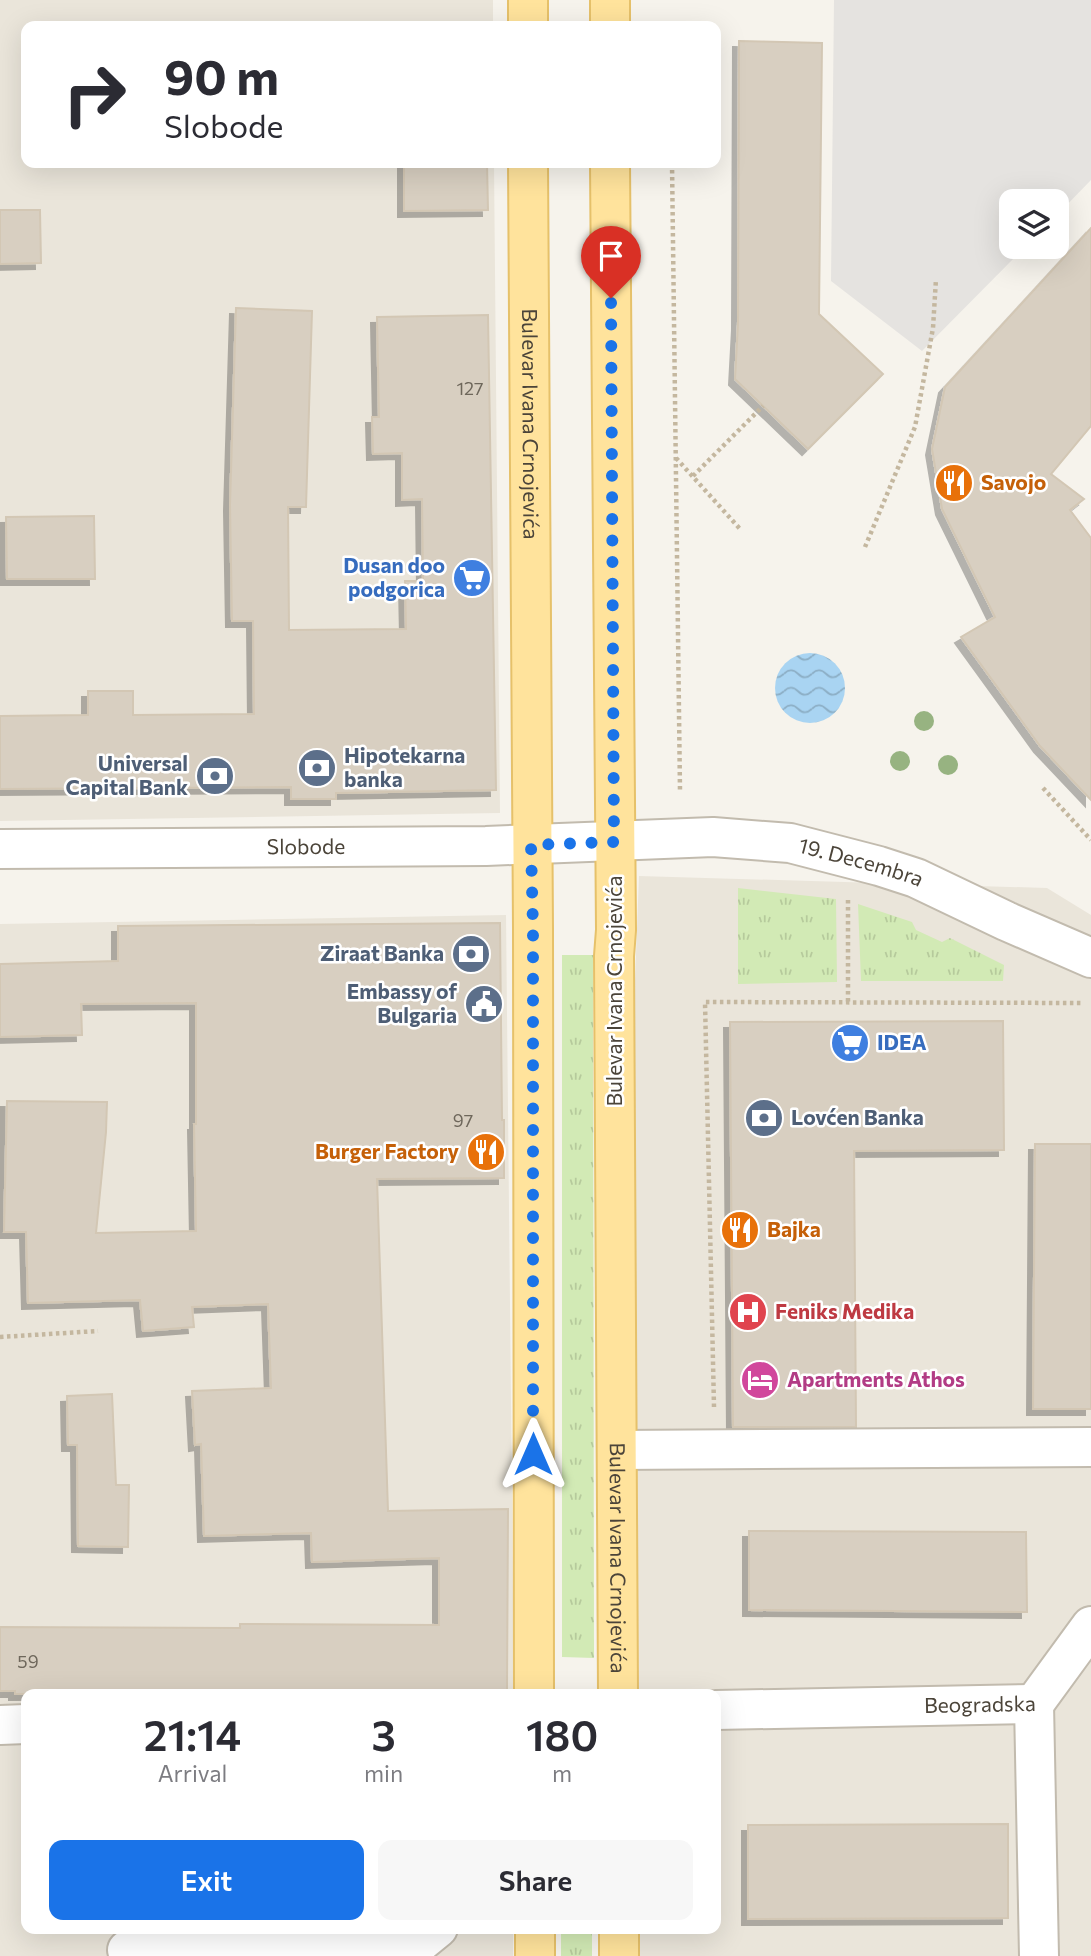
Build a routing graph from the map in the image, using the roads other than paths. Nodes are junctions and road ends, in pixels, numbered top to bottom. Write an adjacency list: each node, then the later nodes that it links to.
1 (528, 0): 3 (main road)
2 (610, 0): 4 (main road)
3 (528, 21)
4 (610, 21)
5 (528, 168): 8 (main road, Bulevar Ivana Crnojevića)
6 (610, 168): 7 (main road, Bulevar Ivana Crnojevića)
7 (614, 842): 8 (street, Slobode); 10 (street, 19. Decembra); 12 (main road, Bulevar Ivana Crnojevića)
8 (531, 845): 9 (street, Slobode); 14 (main road, Bulevar Ivana Crnojevića)
9 (0, 849)
10 (1091, 958)
11 (1091, 1447): 12 (street)
12 (617, 1450): 15 (main road, Bulevar Ivana Crnojevića)
13 (1091, 1626): 16 (street)
14 (534, 1689)
15 (618, 1689)
16 (1034, 1704): 17 (street, Beogradska); 26 (street, Beogradska)
17 (721, 1710)
18 (21, 1724): 19 (street)
19 (0, 1725)
20 (431, 1934): 23 (street)
21 (535, 1934): 24 (main road)
22 (619, 1934): 25 (main road)
23 (127, 1950)
24 (535, 1956)
25 (620, 1956)
26 (1038, 1956)

